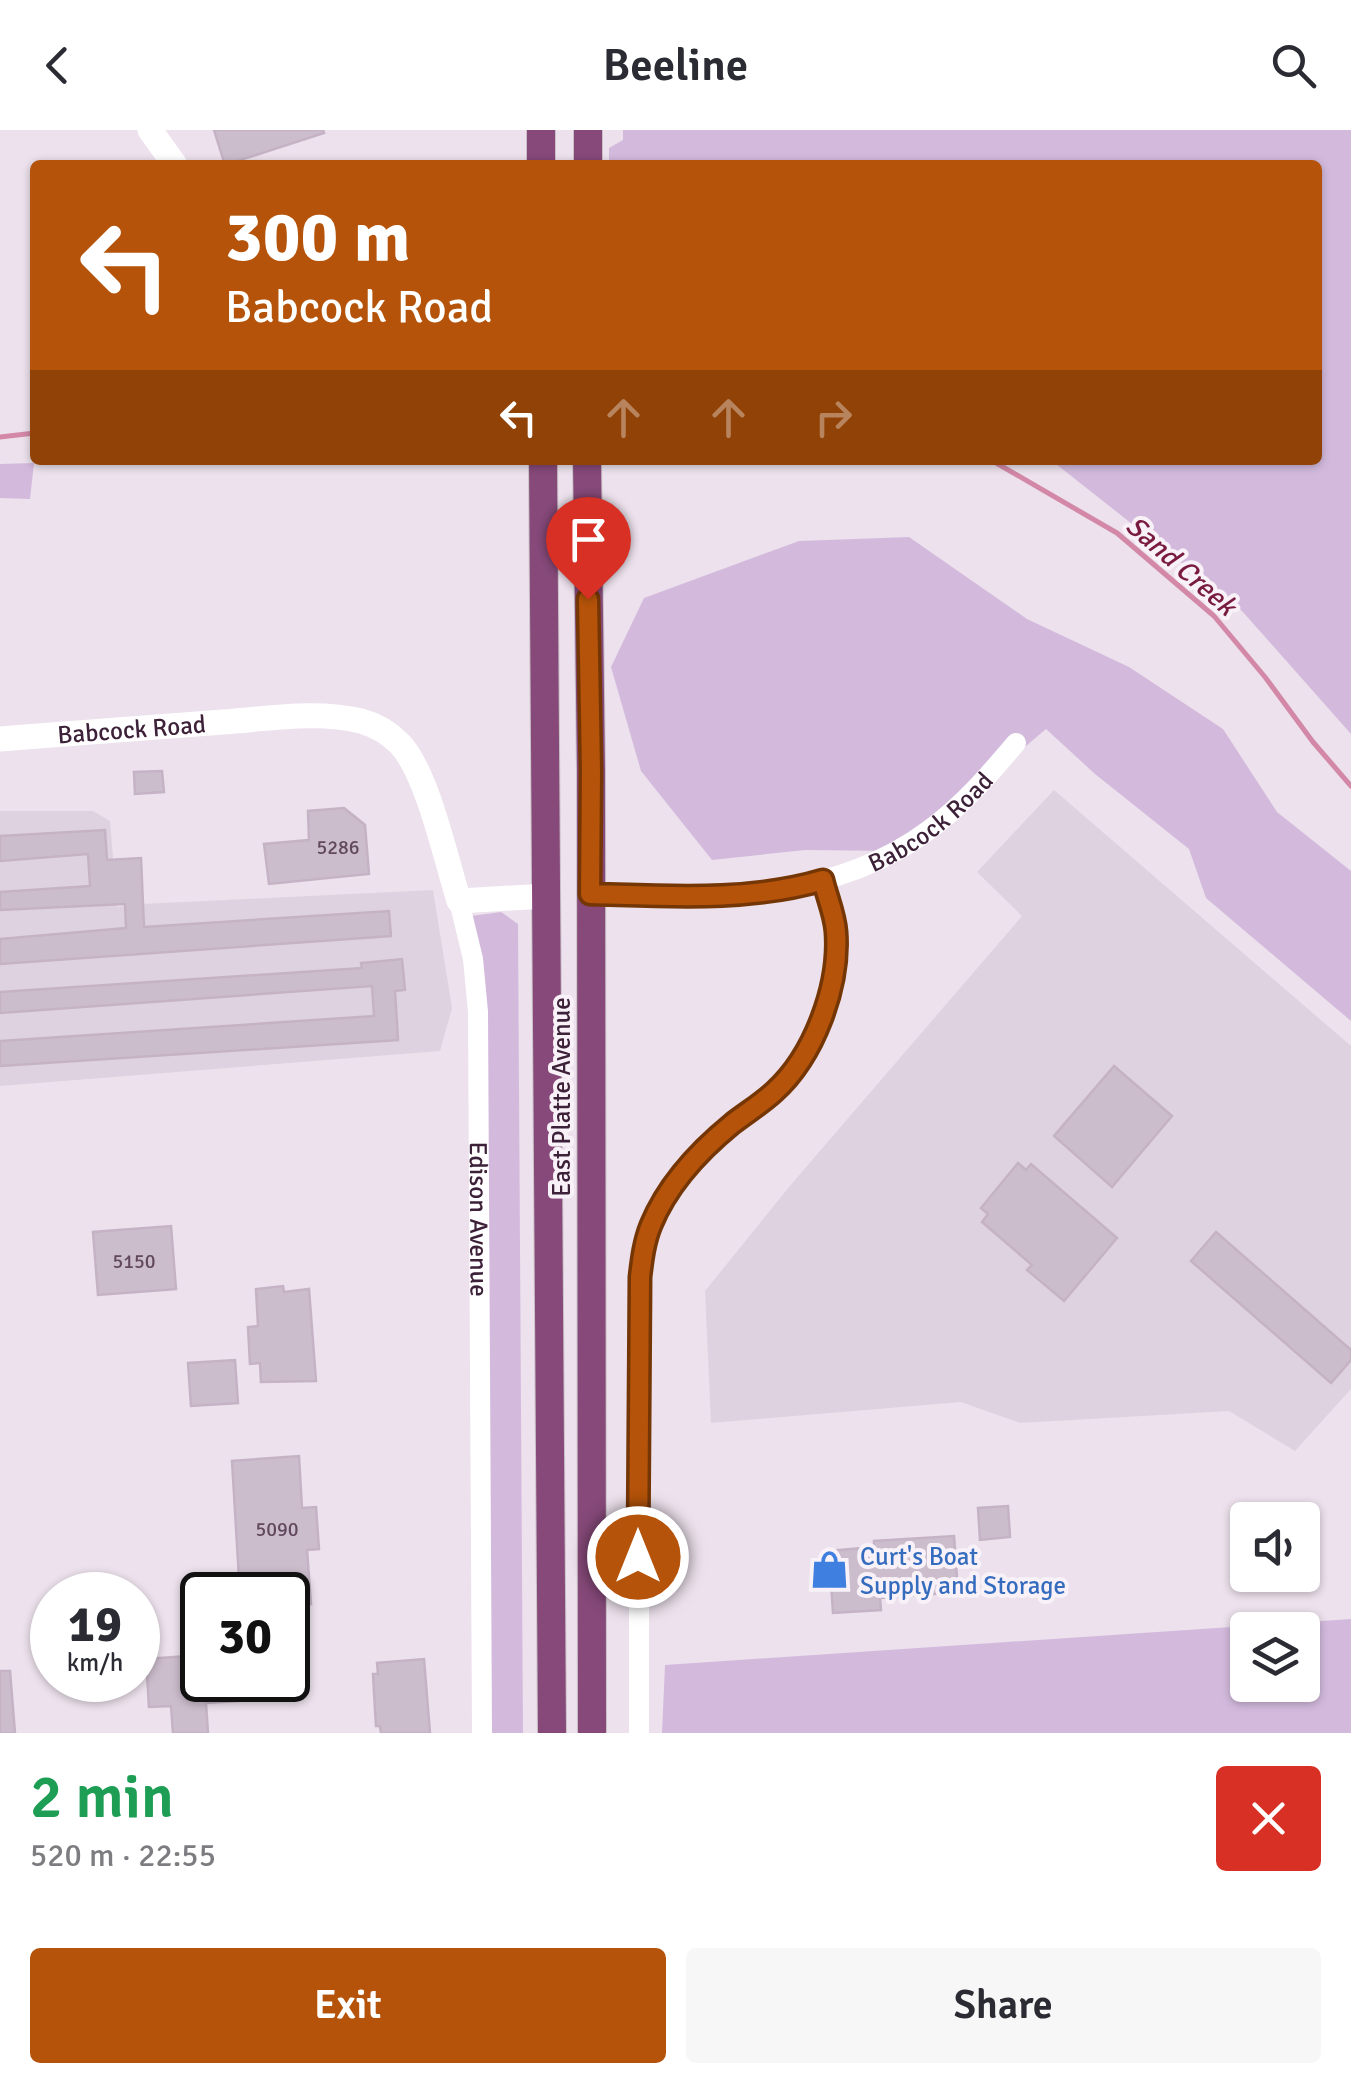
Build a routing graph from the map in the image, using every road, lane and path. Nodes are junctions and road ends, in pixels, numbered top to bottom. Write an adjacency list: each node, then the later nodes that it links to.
1 (130, 130): 5 (street)
2 (150, 130): 6 (street)
3 (540, 130): 7 (highway)
4 (588, 132): 8 (highway)
5 (150, 160)
6 (171, 160)
7 (541, 160)
8 (588, 160)
9 (542, 465): 16 (highway, East Platte Avenue)
10 (587, 465): 15 (highway, East Platte Avenue)
11 (380, 728): 12 (street, Babcock Road); 17 (street, Edison Avenue)
12 (0, 739)
13 (1016, 743): 14 (street, Babcock Road)
14 (823, 880): 15 (street, Babcock Road); 22 (street)
15 (590, 894): 18 (highway, East Platte Avenue)
16 (547, 896): 17 (street); 18 (highway); 20 (highway, East Platte Avenue)
17 (459, 901): 19 (street, Edison Avenue)
18 (590, 1024): 21 (highway, East Platte Avenue)
19 (482, 1733)
20 (552, 1733)
21 (592, 1733)
22 (639, 1733)

